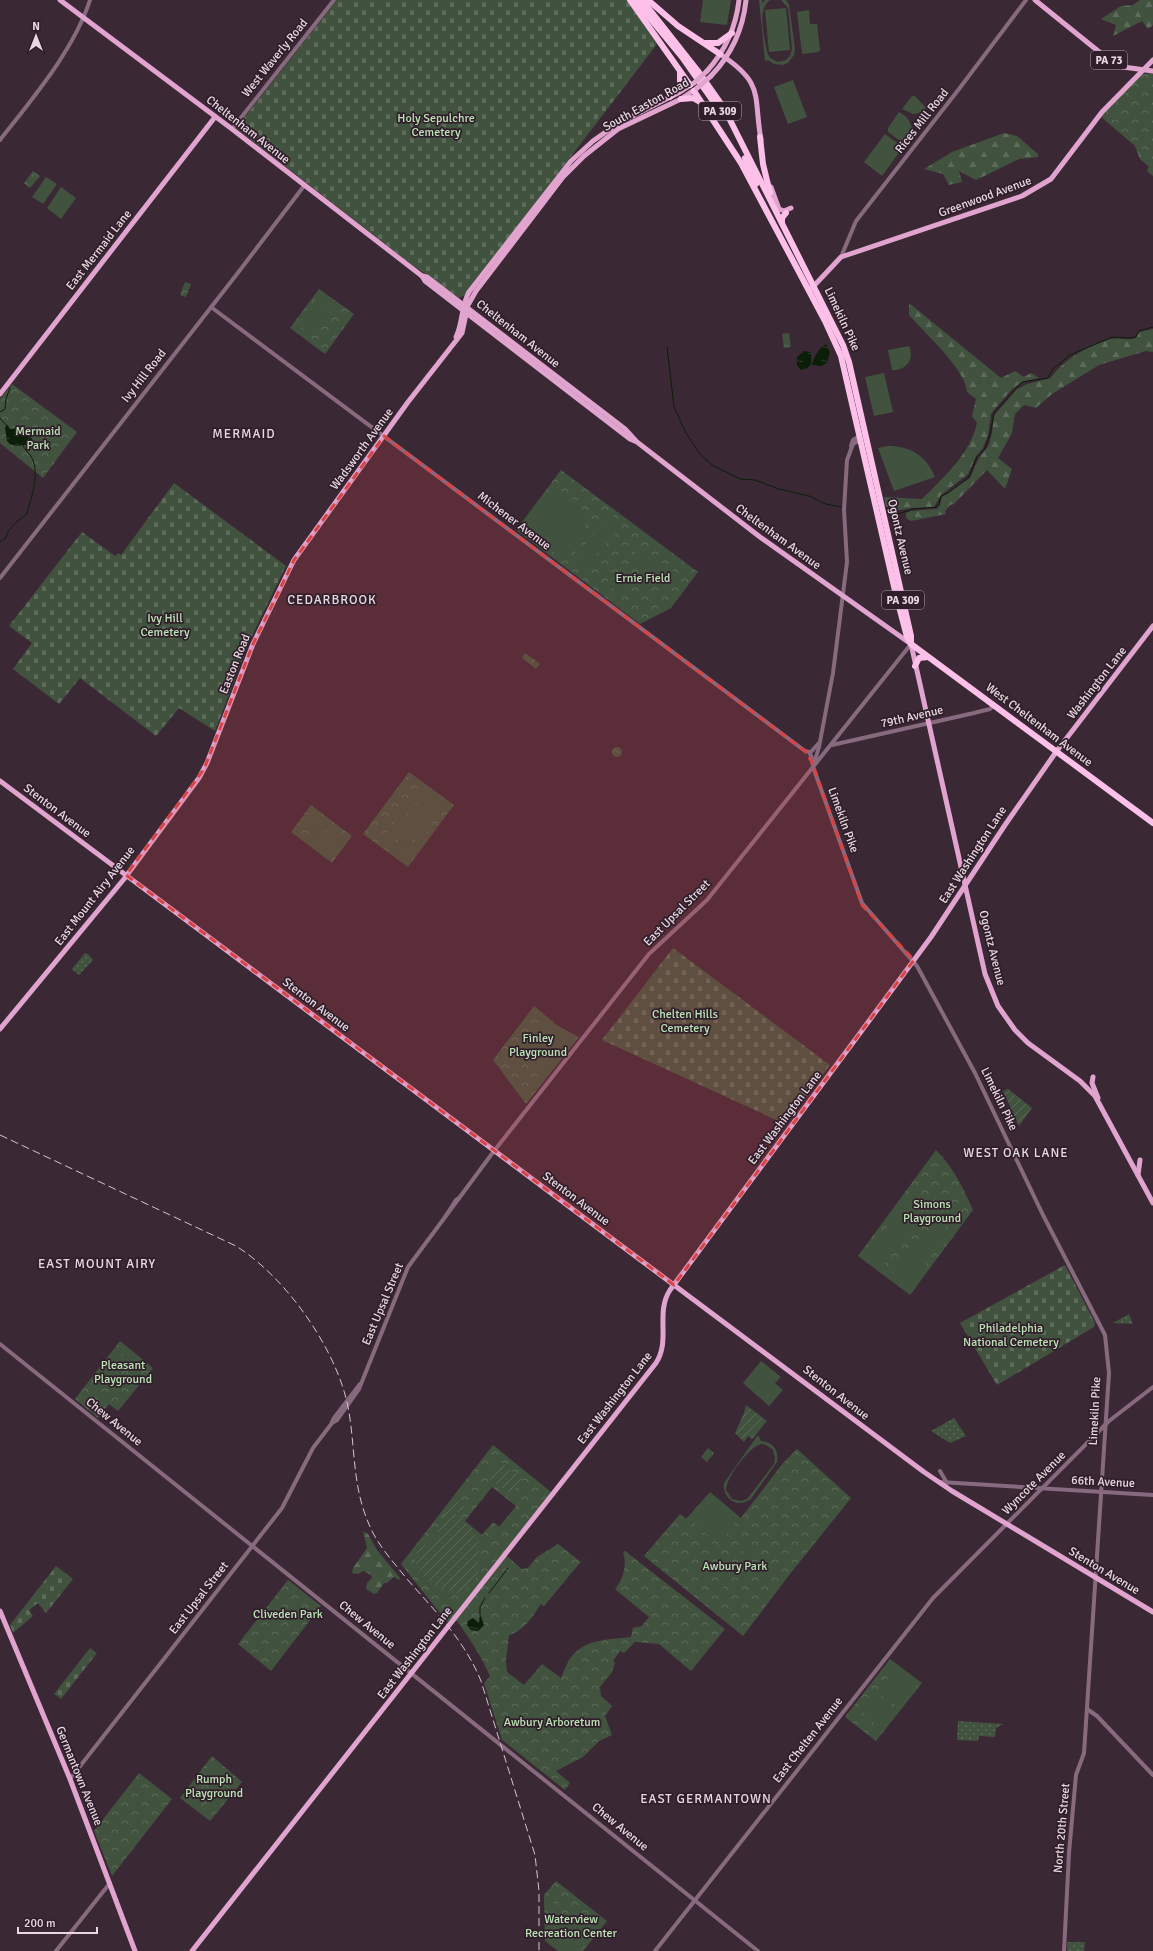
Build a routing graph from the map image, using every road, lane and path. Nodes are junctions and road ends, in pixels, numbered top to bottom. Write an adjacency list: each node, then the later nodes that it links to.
1 (60, 0): 12 (main road, Cheltenham Avenue)
2 (90, 0): 12 (street)
3 (334, 0): 25 (street, West Waverly Road)
4 (630, 0): 17 (highway)
5 (635, 0): 33 (highway, PA 309)
6 (642, 0): 31 (highway, PA 309)
7 (648, 0): 14 (highway)
8 (739, 0): 13 (main road, South Easton Road)
9 (746, 0): 15 (main road, South Easton Road)
10 (1026, 0): 34 (street, Rices Mill Road)
11 (1035, 0): 18 (main road, PA 73)
12 (84, 18): 24 (main road, Cheltenham Avenue); 27 (street)
13 (732, 33): 14 (highway); 15 (main road, South Easton Road)
14 (702, 42): 15 (highway)
15 (723, 56): 20 (main road, South Easton Road, bridge); 20 (main road, South Easton Road, bridge); 26 (main road)
16 (1153, 60): 18 (main road, Greenwood Avenue)
17 (680, 70): 20 (highway); 21 (highway)
18 (1142, 71): 19 (main road, PA 73); 34 (main road, Greenwood Avenue)
19 (1153, 71)
20 (694, 87): 21 (main road, South Easton Road); 22 (main road, South Easton Road); 23 (highway)
21 (670, 97): 37 (main road, South Easton Road)
22 (681, 99): 23 (highway); 37 (main road, South Easton Road)
23 (705, 108): 33 (highway)
24 (215, 117): 25 (main road, Cheltenham Avenue); 44 (main road, East Mermaid Lane)
25 (232, 129): 28 (main road, Cheltenham Avenue)
26 (760, 137): 29 (main road); 31 (highway)
27 (0, 140)
28 (304, 186): 35 (main road, Cheltenham Avenue); 39 (street, Ivy Hill Road)
29 (791, 208)
30 (786, 213): 32 (highway)
31 (778, 216): 32 (highway, Limekiln Pike / PA 309)
32 (782, 223): 36 (highway, Limekiln Pike / PA 309)
33 (781, 236): 36 (highway, Limekiln Pike / PA 309)
34 (841, 257): 36 (main road, Greenwood Avenue)
35 (422, 276): 38 (main road, Cheltenham Avenue); 40 (main road, Cheltenham Avenue)
36 (812, 289): 46 (highway, Limekiln Pike / PA 309)
37 (470, 297): 38 (main road); 40 (main road); 41 (main road)
38 (456, 299): 40 (main road, Cheltenham Avenue)
39 (211, 307): 45 (street, Michener Avenue); 48 (street, Ivy Hill Road)
40 (465, 309): 41 (main road, Cheltenham Avenue); 42 (main road, Wadsworth Avenue); 43 (main road, Wadsworth Avenue)
41 (476, 317): 42 (main road); 49 (main road, Cheltenham Avenue)
42 (462, 333): 43 (main road, Wadsworth Avenue)
43 (452, 345): 45 (main road, Wadsworth Avenue)
44 (0, 394)
45 (384, 436): 47 (main road, Wadsworth Avenue); 58 (street, Michener Avenue)
46 (863, 437): 49 (street); 51 (highway, Ogontz Avenue / PA 309)
47 (291, 566): 62 (main road, Easton Road)
48 (0, 578)
49 (842, 596): 51 (main road, Cheltenham Avenue); 56 (street)
50 (1153, 626): 59 (main road, Washington Lane)
51 (911, 644): 52 (highway, West Cheltenham Avenue); 53 (main road, Ogontz Avenue); 57 (street, East Upsal Street)
52 (928, 657): 53 (highway); 54 (highway, West Cheltenham Avenue)
53 (915, 666): 55 (main road, Ogontz Avenue)
54 (994, 705): 55 (street, 79th Avenue); 59 (highway, West Cheltenham Avenue)
55 (928, 723): 57 (street, 79th Avenue); 66 (main road, Ogontz Avenue)
56 (820, 743): 60 (street); 61 (street)
57 (832, 744): 61 (street, East Upsal Street)
58 (805, 751): 60 (street, Michener Avenue); 61 (street, Michener Avenue)
59 (1056, 752): 64 (highway, West Cheltenham Avenue); 66 (main road, East Washington Lane)
60 (810, 753): 61 (street)
61 (813, 765): 67 (street, Limekiln Pike); 71 (street, East Upsal Street)
62 (203, 772): 65 (main road, East Mount Airy Avenue)
63 (0, 782): 65 (main road, Stenton Avenue)
64 (1153, 823)
65 (126, 876): 68 (main road, East Mount Airy Avenue); 71 (main road, Stenton Avenue)
66 (965, 885): 67 (main road, East Washington Lane); 70 (main road, Ogontz Avenue)
67 (914, 960): 75 (main road, East Washington Lane); 78 (street, Limekiln Pike)
68 (0, 1029)
69 (1094, 1077): 70 (main road)
70 (1100, 1103): 73 (main road, Ogontz Avenue)
71 (494, 1151): 75 (main road, Stenton Avenue); 88 (street, East Upsal Street)
72 (1140, 1160): 73 (main road)
73 (1138, 1176): 74 (main road, Ogontz Avenue)
74 (1153, 1204)
75 (674, 1285): 80 (main road, Stenton Avenue); 93 (main road, East Washington Lane)
76 (0, 1344): 88 (street, Chew Avenue)
77 (1153, 1387): 78 (street, Wyncote Avenue)
78 (1106, 1424): 83 (street, Wyncote Avenue); 84 (street, Limekiln Pike)
79 (940, 1471): 81 (street)
80 (939, 1482): 81 (street, 66th Avenue); 85 (main road, Stenton Avenue)
81 (947, 1483): 82 (street, 66th Avenue)
82 (955, 1483): 83 (street, 66th Avenue); 85 (street)
83 (1043, 1488): 84 (street, 66th Avenue); 87 (street, Wyncote Avenue)
84 (1102, 1491): 86 (street, 66th Avenue); 89 (street, Limekiln Pike)
85 (955, 1493): 87 (main road, Stenton Avenue)
86 (1153, 1495)
87 (1006, 1524): 89 (main road, Stenton Avenue); 90 (street, Wyncote Avenue)
88 (252, 1546): 93 (street, Chew Avenue); 96 (street, East Upsal Street)
89 (1096, 1578): 92 (main road, Stenton Avenue); 94 (street, Limekiln Pike)
90 (933, 1598): 98 (street, East Chelten Avenue)
91 (0, 1611): 96 (main road, Germantown Avenue)
92 (1153, 1612)
93 (411, 1673): 98 (street, Chew Avenue); 101 (main road, East Washington Lane)
94 (1087, 1709): 95 (street); 104 (street, North 20th Street)
95 (1153, 1775)
96 (70, 1779): 97 (main road, Germantown Avenue)
97 (110, 1882): 99 (street); 100 (main road, Germantown Avenue)
98 (695, 1900): 102 (street, East Chelten Avenue); 103 (street, Chew Avenue)
99 (56, 1951)
100 (135, 1951)
101 (192, 1951)
102 (655, 1951)
103 (758, 1951)
104 (1064, 1951)

